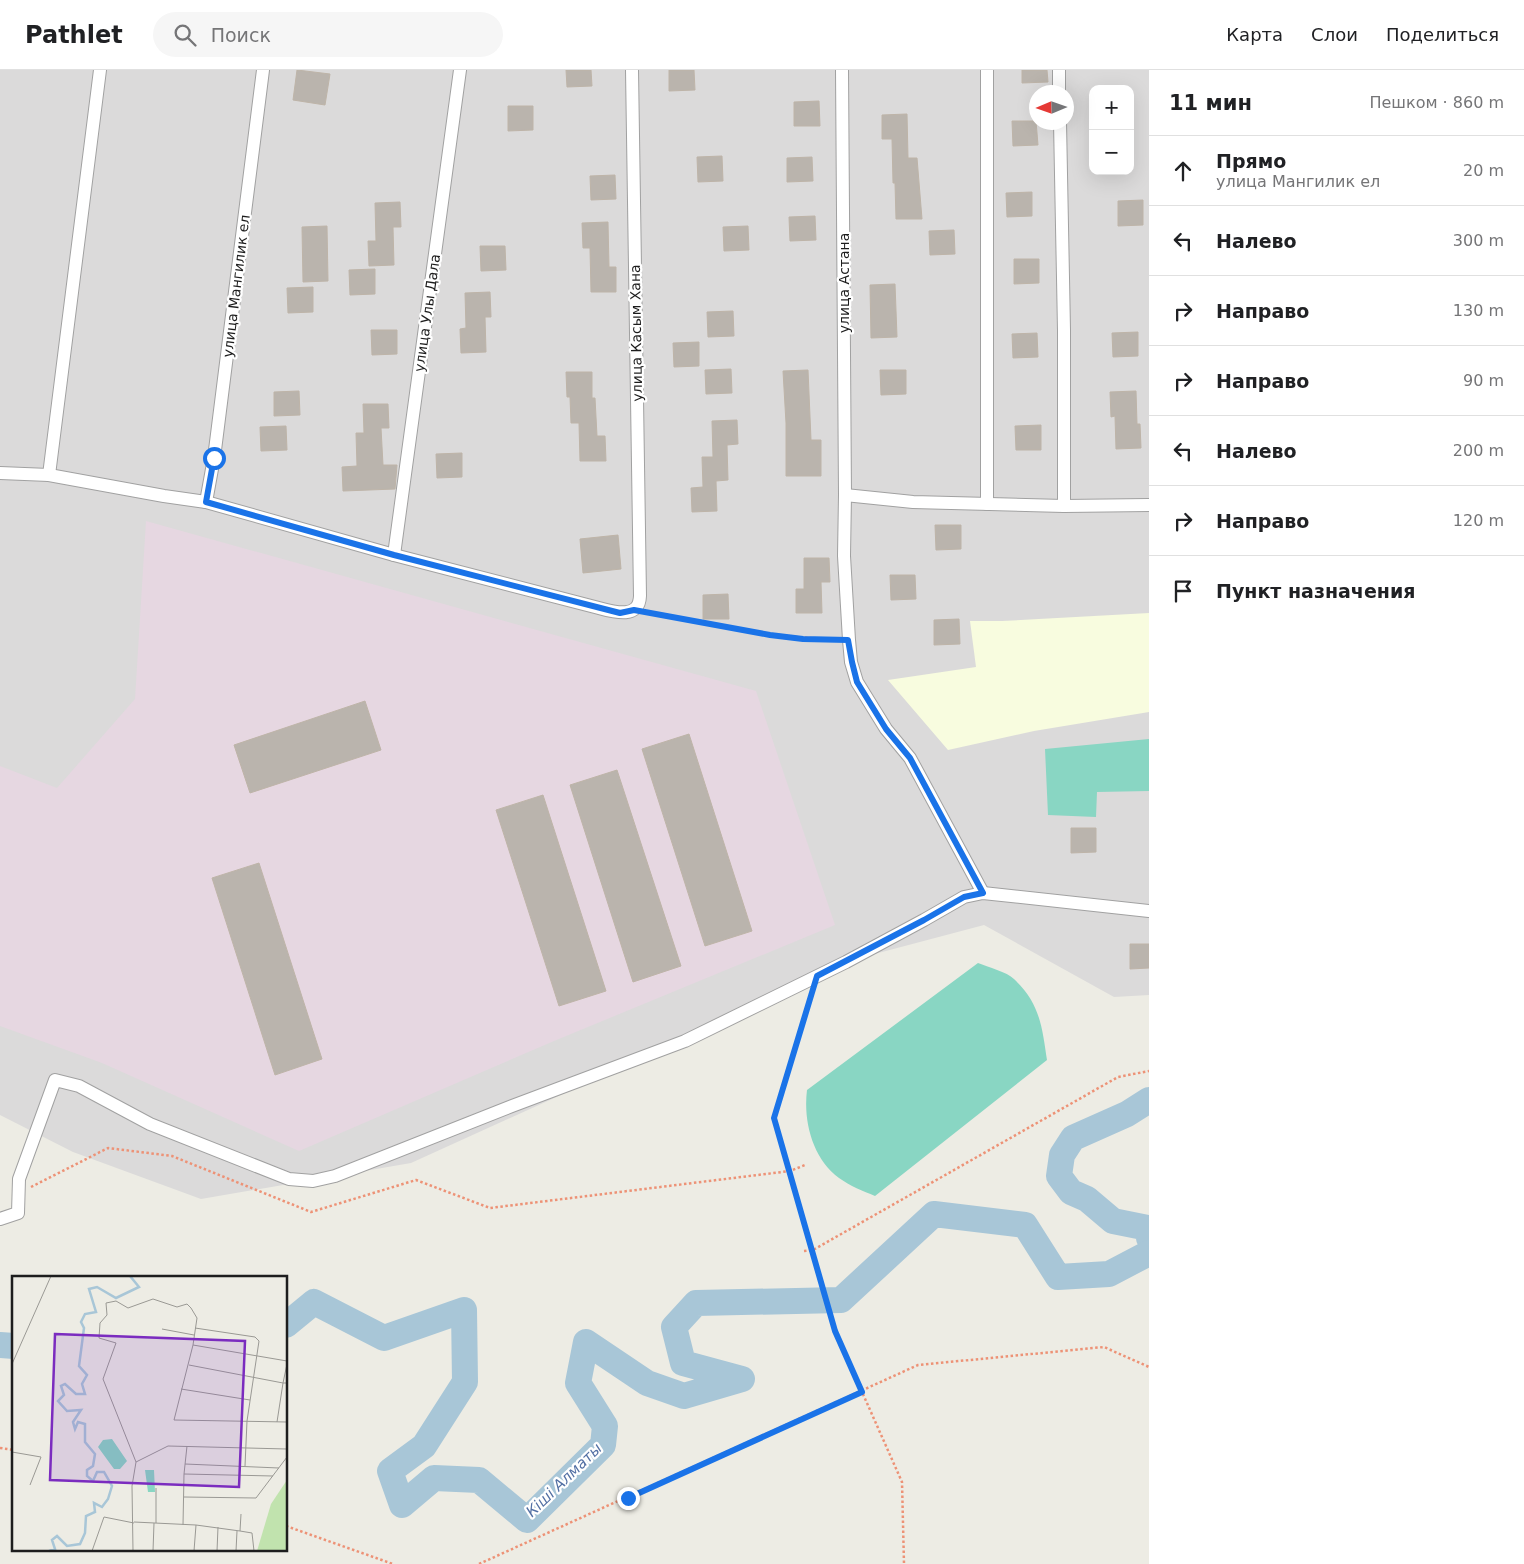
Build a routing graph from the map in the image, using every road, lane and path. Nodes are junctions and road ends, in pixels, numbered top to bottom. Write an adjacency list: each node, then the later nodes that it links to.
1 (100, 70): 11 (street)
2 (263, 70): 13 (street, улица Мангилик ел)
3 (460, 70): 17 (street, улица Улы Дала)
4 (632, 70): 18 (street, улица Касым Хана)
5 (842, 70): 12 (street, улица Астана)
6 (988, 70): 14 (street)
7 (1059, 70): 8 (street)
8 (1060, 85)
9 (1060, 130): 16 (street)
10 (0, 473): 11 (street)
11 (49, 475): 13 (street)
12 (845, 495): 14 (street); 19 (street, улица Астана)
13 (206, 502): 17 (street)
14 (987, 504): 16 (street)
15 (1149, 505): 16 (street)
16 (1064, 506)
17 (394, 555): 18 (street)
18 (634, 610): 19 (path)
19 (848, 640): 20 (street, улица Астана)
20 (983, 893): 21 (street); 22 (street)
21 (1149, 911)
22 (817, 976): 25 (path); 26 (street)
23 (1149, 1071): 28 (path)
24 (805, 1165): 25 (path)
25 (790, 1171): 26 (path); 28 (path)
26 (19, 1194): 27 (street)
27 (0, 1218)
28 (813, 1250): 29 (path); 31 (path)
29 (804, 1251)
30 (1149, 1367): 31 (path)
31 (862, 1392): 34 (path); 35 (path)
32 (288, 1527): 33 (path)
33 (393, 1564)
34 (479, 1564)
35 (904, 1564)

